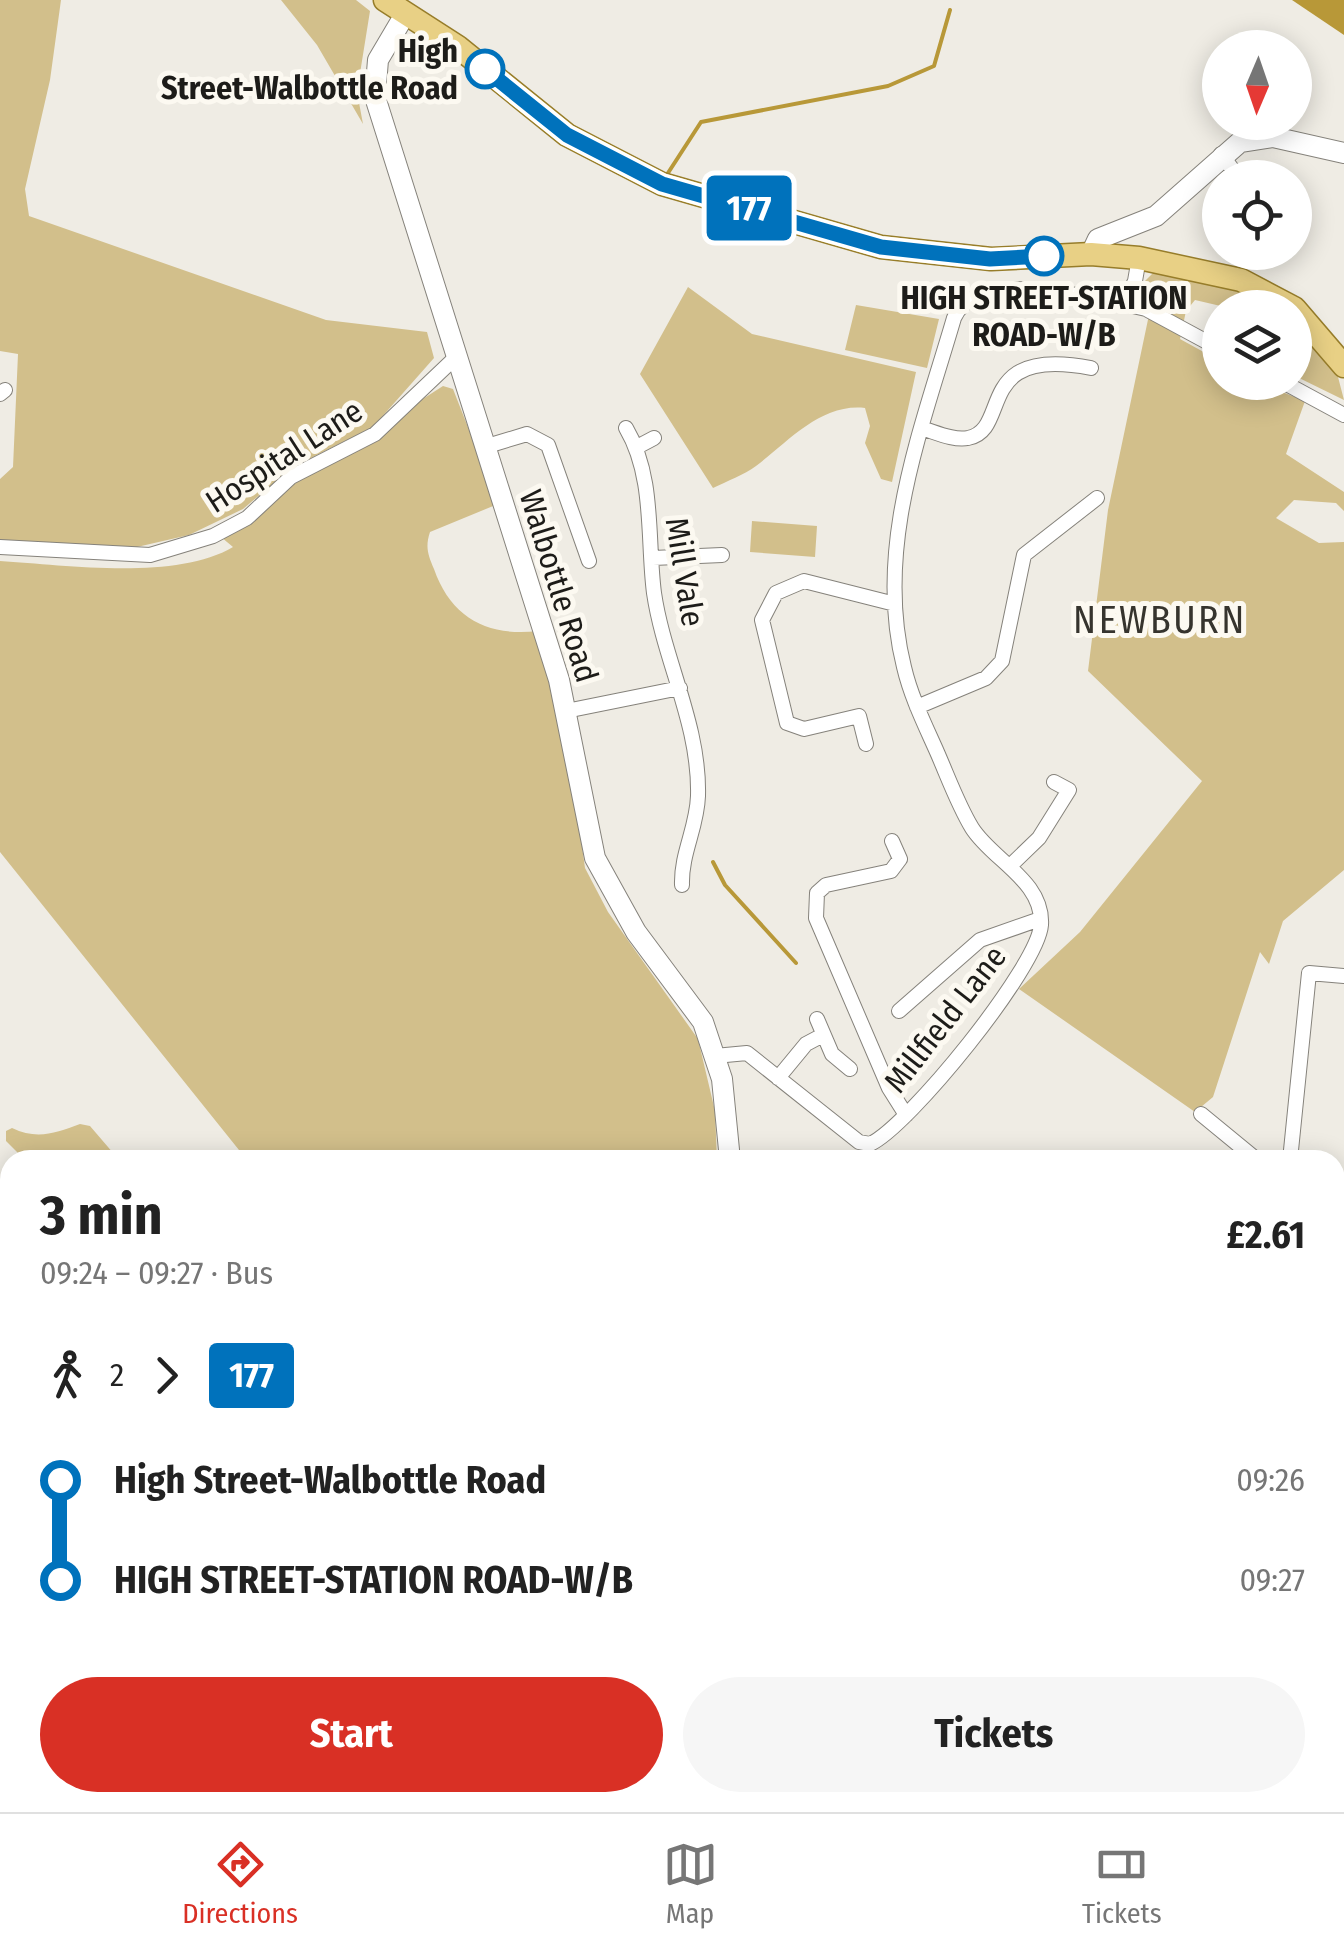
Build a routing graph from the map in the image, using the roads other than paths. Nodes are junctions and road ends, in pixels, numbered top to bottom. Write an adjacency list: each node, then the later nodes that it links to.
1 (385, 0): 2 (main road)
2 (404, 16): 6 (main road); 12 (street, Walbottle Road)
3 (1344, 152): 4 (street)
4 (1221, 154): 5 (street); 6 (street)
5 (1226, 160)
6 (1091, 254): 7 (main road)
7 (1139, 258): 8 (main road); 9 (street)
8 (1260, 290)
9 (1124, 304): 11 (street); 18 (street)
10 (1312, 329): 13 (main road)
11 (1202, 339)
12 (455, 358): 20 (street, Walbottle Road); 23 (street, Hospital Lane)
13 (1344, 366)
14 (1090, 368): 18 (street)
15 (1312, 398): 16 (street)
16 (1344, 416)
17 (626, 428): 21 (street, Mill Vale)
18 (922, 428): 27 (street)
19 (654, 438): 21 (street)
20 (484, 447): 26 (street); 30 (street, Walbottle Road)
21 (637, 447): 25 (street, Mill Vale)
22 (1098, 498): 29 (street)
23 (0, 547)
24 (722, 555): 25 (street)
25 (653, 558): 28 (street, Mill Vale)
26 (589, 561)
27 (895, 604): 29 (street); 31 (street)
28 (680, 688): 30 (street); 35 (street, Mill Vale)
29 (917, 707): 34 (street)
30 (566, 711): 41 (street, Walbottle Road)
31 (866, 744)
32 (1054, 782): 34 (street)
33 (892, 841): 45 (street)
34 (1010, 866): 36 (street)
35 (682, 885)
36 (1040, 919): 38 (street); 45 (street, Millfield Lane)
37 (1344, 976): 48 (street)
38 (899, 1011)
39 (816, 1020): 40 (street)
40 (823, 1036): 42 (street); 43 (street)
41 (715, 1056): 43 (street); 46 (street, Walbottle Road)
42 (850, 1069)
43 (778, 1078): 45 (street, Millfield Lane)
44 (1201, 1114): 47 (street)
45 (906, 1115)
46 (729, 1150)
47 (1245, 1150)
48 (1291, 1150)

